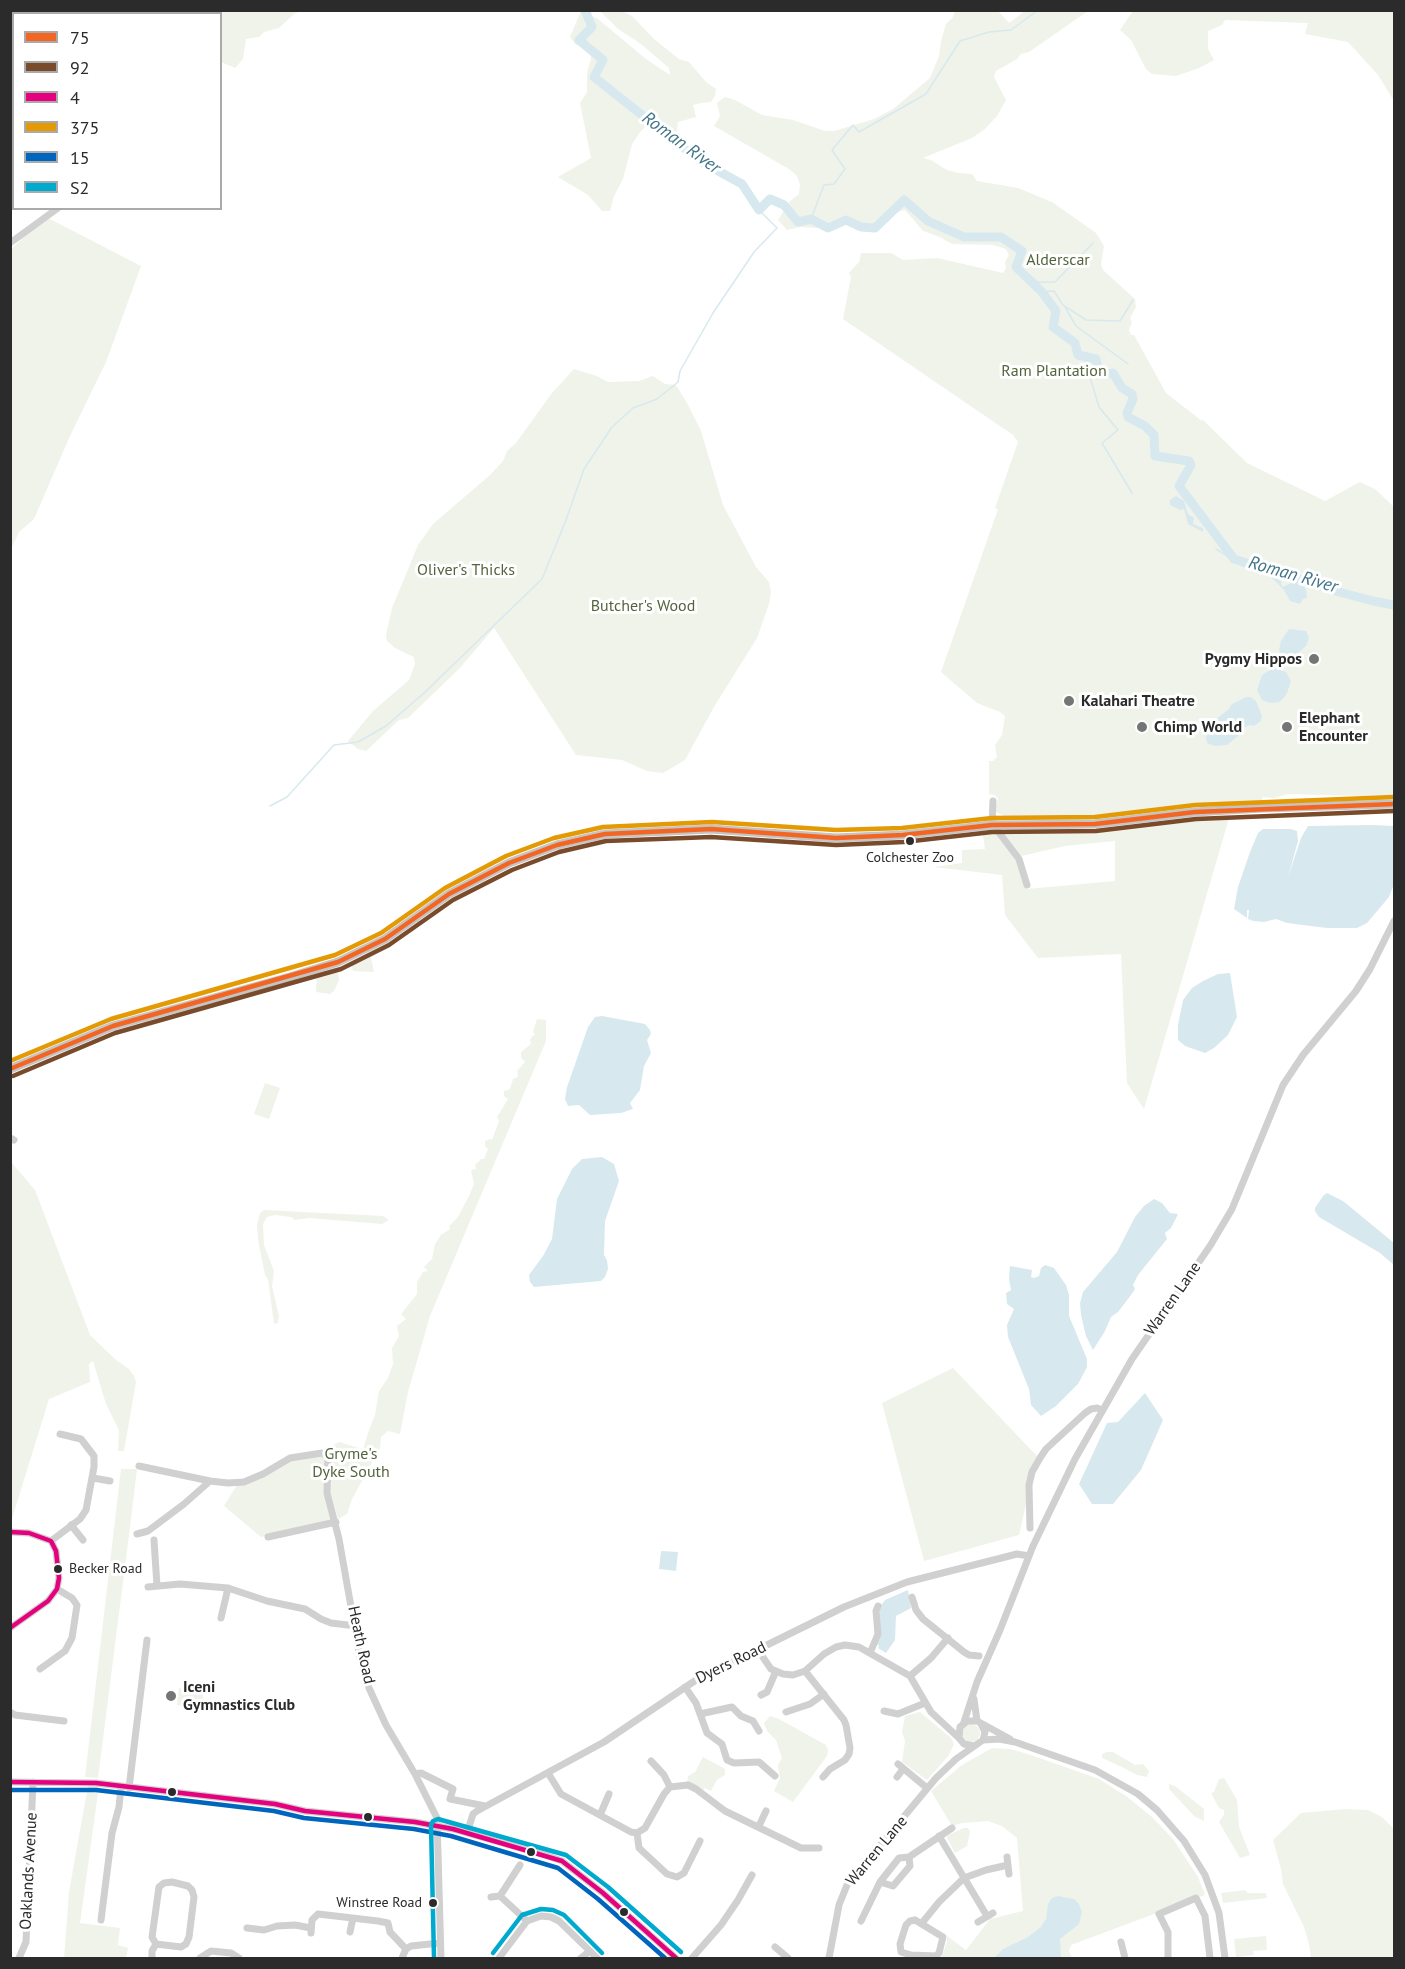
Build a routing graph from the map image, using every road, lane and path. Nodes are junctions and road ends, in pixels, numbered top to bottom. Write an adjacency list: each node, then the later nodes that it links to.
1 (55, 210): 2 (street)
2 (10, 243)
3 (993, 801): 5 (street)
4 (1395, 804): 5 (main road)
5 (994, 825): 6 (street); 8 (main road)
6 (1027, 885)
7 (1395, 921): 9 (street, Warren Lane)
8 (10, 1069)
9 (1102, 1410): 17 (street); 24 (street, Warren Lane)
10 (60, 1434): 12 (street)
11 (139, 1467): 14 (street)
12 (93, 1478): 13 (street); 16 (street)
13 (110, 1481)
14 (210, 1481): 15 (street, Heath Road); 19 (street)
15 (336, 1522): 20 (street); 32 (street, Heath Road)
16 (71, 1525): 21 (street); 23 (street)
17 (1030, 1528)
18 (10, 1532): 23 (street)
19 (137, 1533)
20 (268, 1537)
21 (83, 1540)
22 (154, 1540): 25 (street)
23 (51, 1541): 28 (street)
24 (1029, 1556): 36 (street, Dyers Road); 44 (street, Warren Lane)
25 (157, 1586): 26 (street); 27 (street)
26 (147, 1587)
27 (228, 1588): 31 (street); 32 (street)
28 (57, 1589): 33 (street); 39 (street)
29 (912, 1597): 34 (street)
30 (878, 1606): 37 (street)
31 (221, 1618)
32 (356, 1626): 64 (street, Heath Road)
33 (10, 1628)
34 (948, 1638): 38 (street); 42 (street)
35 (147, 1640): 72 (street)
36 (758, 1650): 40 (street); 43 (street, Dyers Road)
37 (870, 1653): 41 (street); 42 (street)
38 (971, 1665)
39 (40, 1669)
40 (776, 1671): 41 (street); 46 (street)
41 (805, 1671): 45 (street)
42 (910, 1676): 47 (street)
43 (685, 1687): 50 (street); 63 (street, Dyers Road)
44 (974, 1690): 54 (street, Warren Lane); 55 (street, Warren Lane)
45 (824, 1694): 49 (street); 66 (street)
46 (761, 1695)
47 (925, 1703): 51 (street); 52 (street)
48 (10, 1712): 53 (street)
49 (786, 1712)
50 (700, 1714): 56 (street); 65 (street)
51 (887, 1715)
52 (940, 1720): 54 (street); 57 (street)
53 (64, 1721)
54 (963, 1723): 55 (street); 57 (street, Warren Lane)
55 (979, 1723): 58 (street, Warren Lane); 59 (street)
56 (759, 1731)
57 (959, 1738): 60 (street); 61 (street, Warren Lane)
58 (983, 1740): 59 (street); 60 (street, Warren Lane)
59 (1015, 1742): 125 (street)
60 (974, 1746): 61 (street, Warren Lane)
61 (956, 1759): 73 (street, Warren Lane)
62 (651, 1761): 71 (street)
63 (548, 1773): 75 (street, Dyers Road); 77 (street)
64 (415, 1774): 75 (street); 78 (street, Heath Road)
65 (775, 1776)
66 (823, 1777)
67 (897, 1777): 73 (street)
68 (10, 1782): 69 (street)
69 (33, 1782): 70 (street); 109 (street, Oaklands Avenue)
70 (121, 1787): 72 (street); 95 (street)
71 (670, 1787): 79 (street); 82 (street)
72 (129, 1788): 78 (street)
73 (927, 1788): 121 (street, Warren Lane)
74 (609, 1794): 77 (street)
75 (485, 1806): 81 (street, Dyers Road)
76 (766, 1811): 79 (street)
77 (600, 1815): 82 (street)
78 (438, 1826): 81 (street); 103 (street)
79 (759, 1827): 85 (street)
80 (952, 1828): 83 (street)
81 (467, 1833): 118 (street)
82 (637, 1833): 84 (street)
83 (939, 1836): 86 (street); 90 (street)
84 (700, 1841)
85 (814, 1846)
86 (909, 1857): 91 (street); 91 (street)
87 (520, 1864): 92 (street)
88 (1009, 1874): 90 (street)
89 (752, 1875): 119 (street)
90 (964, 1878): 98 (street); 99 (street)
91 (880, 1882): 97 (street)
92 (500, 1896): 93 (street); 96 (street)
93 (491, 1897)
94 (353, 1918): 100 (street); 101 (street); 107 (street)
95 (101, 1920)
96 (527, 1921): 106 (street); 115 (street)
97 (861, 1921)
98 (978, 1922)
99 (922, 1923): 108 (street); 108 (street)
100 (247, 1928)
101 (350, 1932)
102 (1121, 1942): 122 (street)
103 (440, 1943): 107 (street); 114 (street)
104 (156, 1944): 104 (street); 110 (street)
105 (775, 1947): 120 (street)
106 (590, 1951): 116 (street); 117 (street)
107 (404, 1954): 113 (street)
108 (911, 1957)
109 (19, 1959)
110 (152, 1959)
111 (200, 1959): 112 (street)
112 (239, 1959)
113 (394, 1959)
114 (441, 1959)
115 (499, 1959)
116 (581, 1959)
117 (597, 1959)
118 (676, 1959)
119 (692, 1959)
120 (788, 1959)
121 (829, 1959)
122 (1125, 1959)
123 (1168, 1959): 124 (street)
124 (1210, 1959)
125 (1226, 1959)

